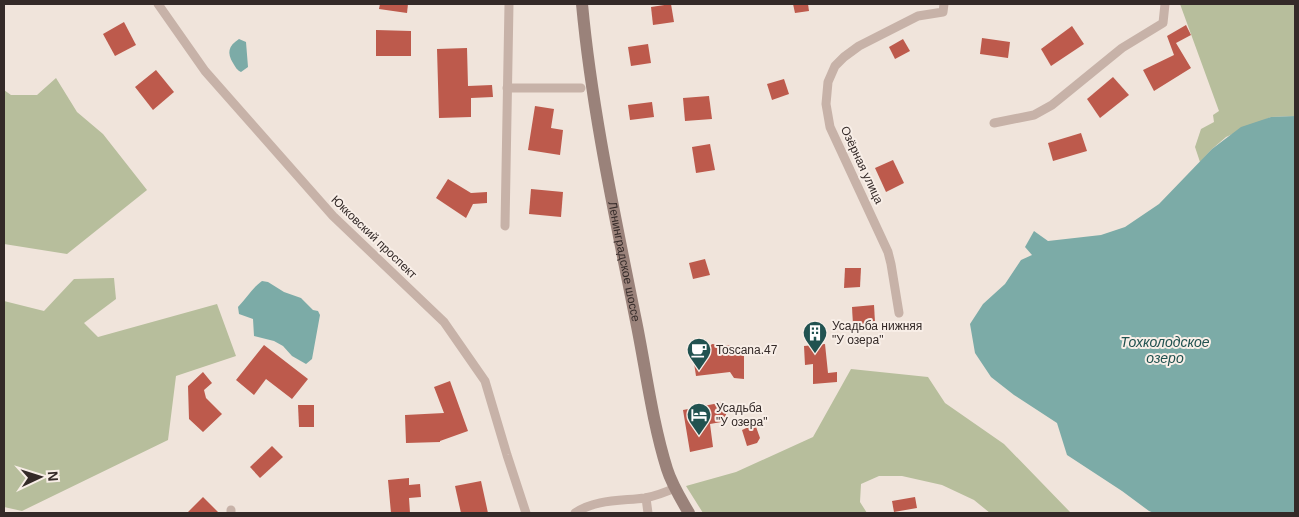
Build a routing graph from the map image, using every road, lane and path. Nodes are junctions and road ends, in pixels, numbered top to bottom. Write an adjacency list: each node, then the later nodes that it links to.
1 (158, 4): 13 (street, Юкковский проспект)
2 (509, 4): 6 (street)
3 (582, 4): 11 (main road, Ленинградское шоссе)
4 (944, 4): 10 (street, Озёрная улица)
5 (1165, 4): 8 (street)
6 (507, 88): 7 (street); 9 (street)
7 (581, 88)
8 (994, 123)
9 (505, 226)
10 (899, 313)
11 (675, 488): 12 (street); 16 (main road, Ленинградское шоссе)
12 (646, 498): 14 (street); 15 (street)
13 (526, 513)
14 (575, 513)
15 (648, 513)
16 (689, 513)

